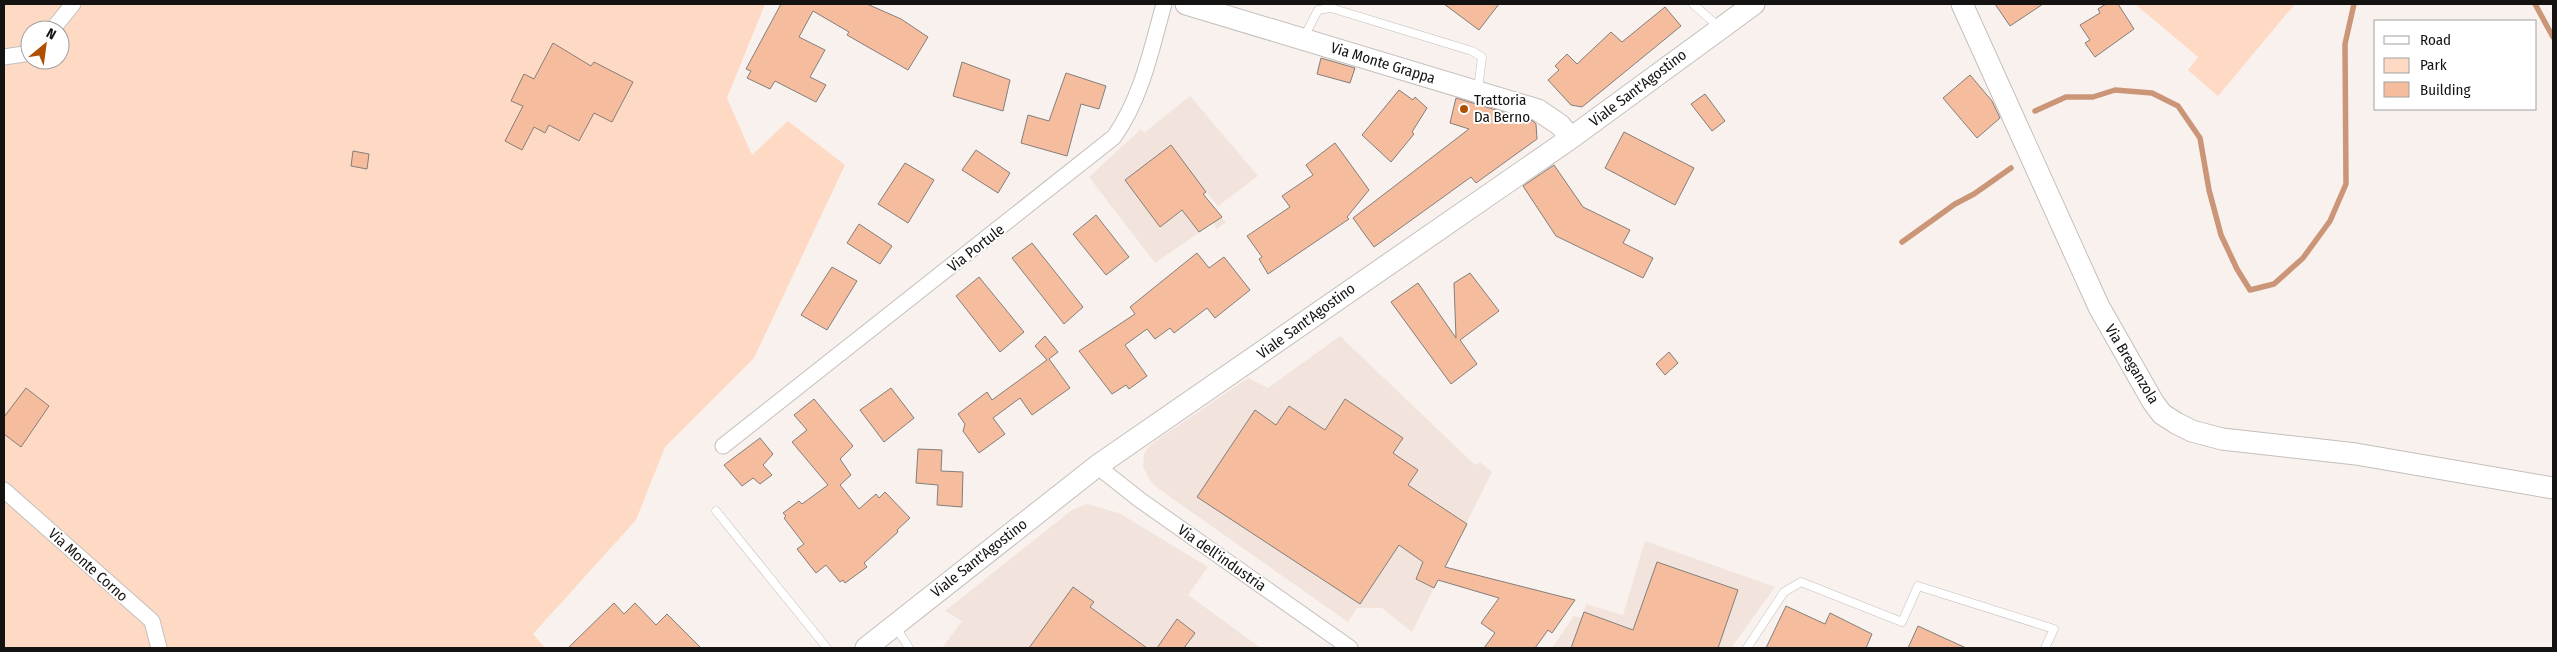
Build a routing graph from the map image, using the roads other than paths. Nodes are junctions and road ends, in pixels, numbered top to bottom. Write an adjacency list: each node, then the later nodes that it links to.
1 (73, 4): 7 (street)
2 (1164, 4): 14 (street, Via Portule)
3 (1186, 4): 9 (street, Via Monte Grappa)
4 (1693, 4): 8 (lane)
5 (1754, 4): 8 (street, Viale Sant'Agostino)
6 (1962, 4): 16 (street, Via Breganzola)
7 (60, 20)
8 (1720, 28): 13 (street, Viale Sant'Agostino)
9 (1303, 39): 12 (street, Via Monte Grappa); 12 (lane)
10 (20, 55): 11 (street)
11 (4, 57)
12 (1478, 92): 13 (street, Via Monte Grappa)
13 (1571, 138): 15 (street, Viale Sant'Agostino)
14 (724, 446)
15 (1097, 466): 19 (street, Viale Sant'Agostino); 24 (street, Via dell'industria)
16 (2553, 488)
17 (4, 490): 20 (street, Via Monte Corno)
18 (716, 511): 21 (lane)
19 (895, 625): 22 (street, Viale Sant'Agostino); 23 (lane)
20 (159, 648)
21 (827, 648)
22 (866, 648)
23 (908, 648)
24 (1350, 648)
25 (1748, 648): 26 (lane)
26 (2045, 648)

